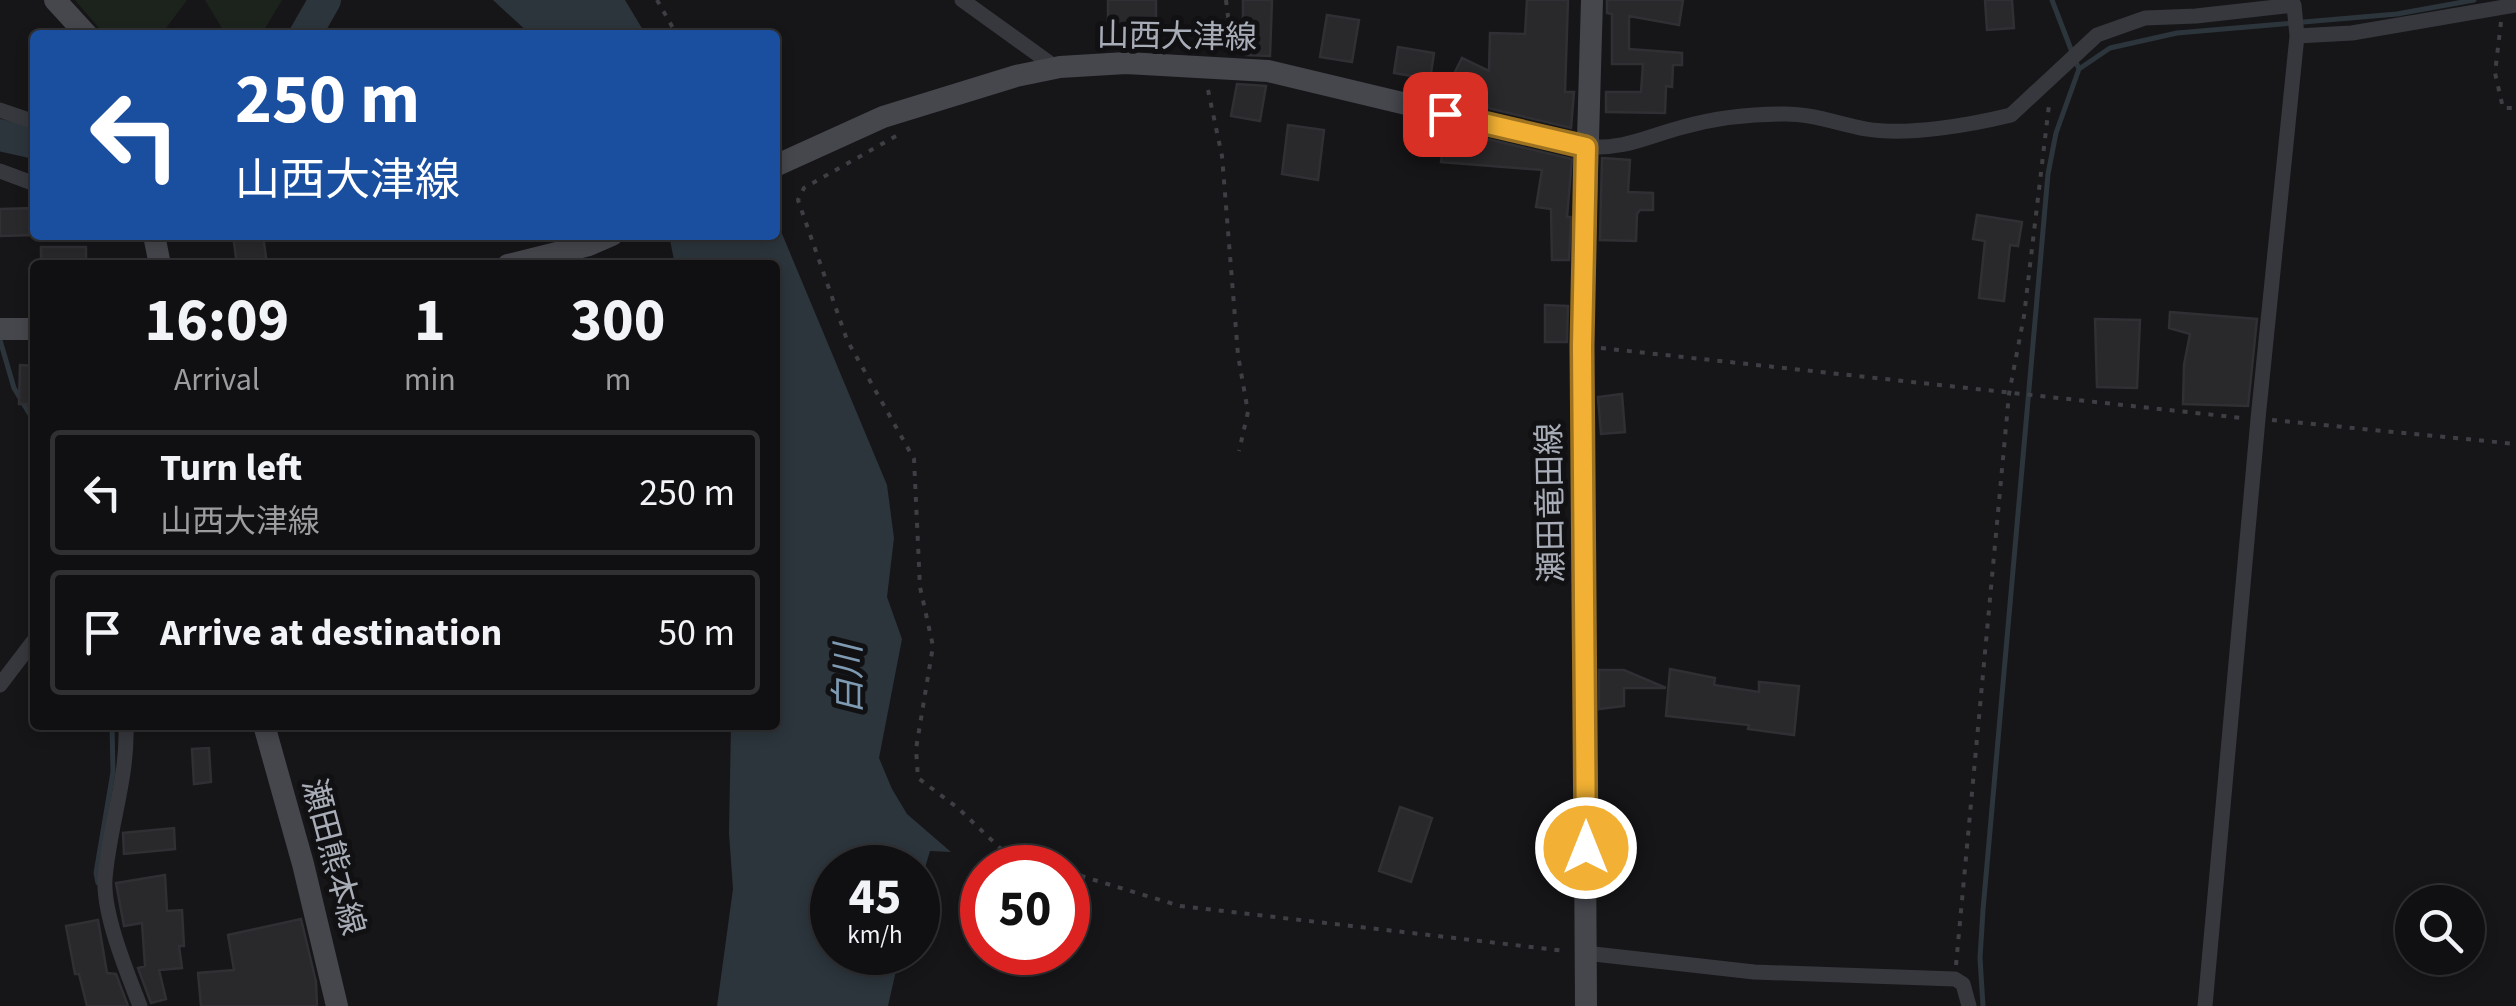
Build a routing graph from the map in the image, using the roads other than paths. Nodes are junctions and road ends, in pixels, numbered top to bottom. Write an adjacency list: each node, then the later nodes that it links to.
1 (55, 0): 5 (main road)
2 (962, 0): 7 (street)
3 (1592, 0): 10 (main road, 瀬田竜田線)
4 (2509, 7): 6 (street)
5 (82, 30)
6 (2297, 36): 10 (street); 27 (street)
7 (1060, 67): 10 (main road, 山西大津線); 11 (main road, 山西大津線)
8 (0, 110): 9 (street)
9 (30, 120)
10 (1586, 147): 22 (main road, 瀬田竜田線)
11 (780, 163)
12 (0, 172): 13 (street)
13 (30, 182)
14 (600, 240): 15 (main road)
15 (528, 260)
16 (0, 329): 17 (main road)
17 (30, 329)
18 (30, 646): 19 (street)
19 (0, 685)
20 (126, 730): 23 (street)
21 (265, 730): 24 (main road, 瀬田熊本線)
22 (1585, 953): 25 (main road, 瀬田竜田線); 26 (street)
23 (140, 1006)
24 (337, 1006)
25 (1586, 1006)
26 (1969, 1006)
27 (2205, 1006)

